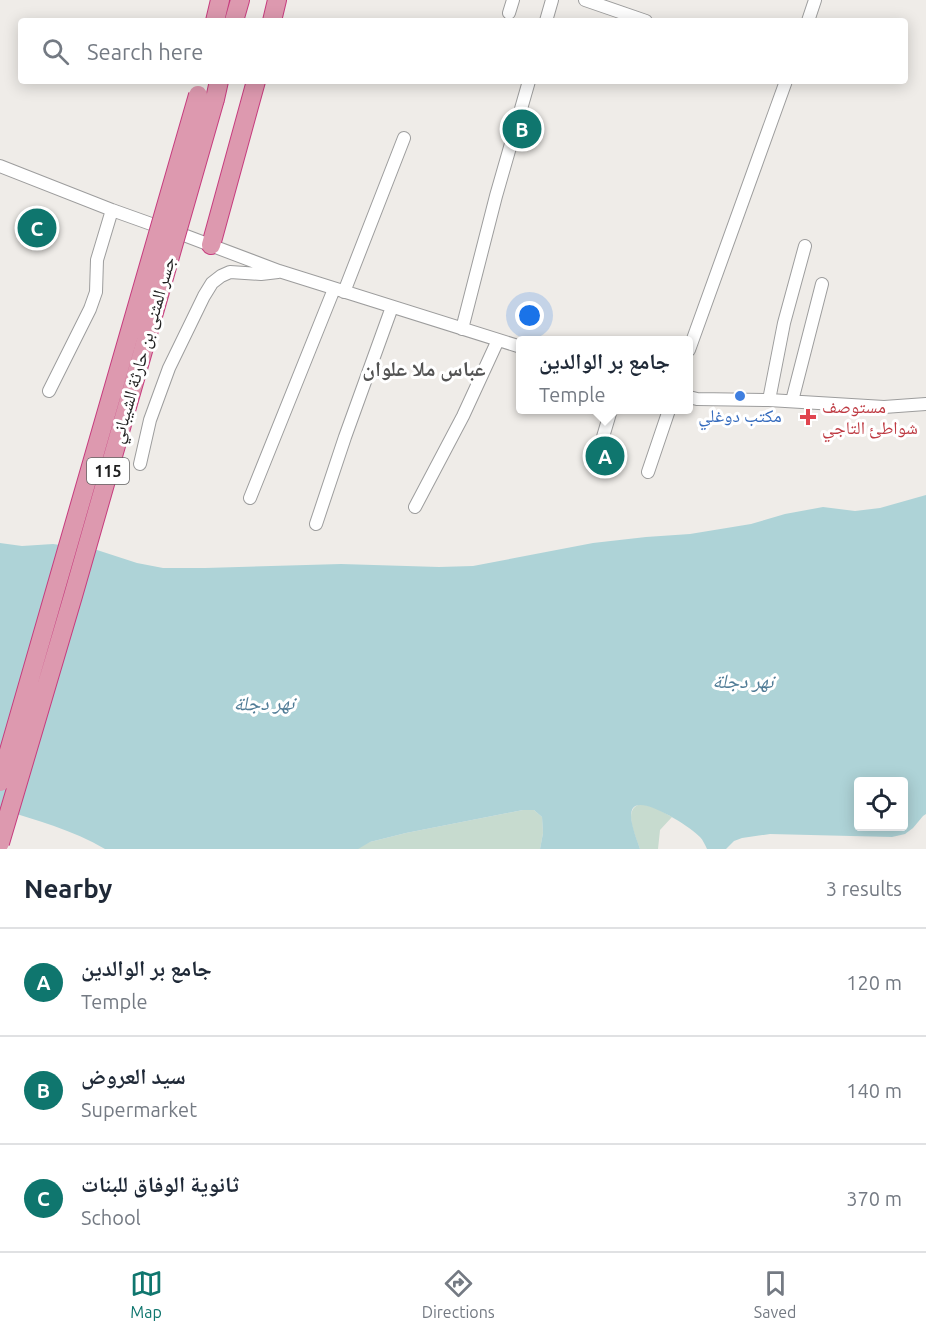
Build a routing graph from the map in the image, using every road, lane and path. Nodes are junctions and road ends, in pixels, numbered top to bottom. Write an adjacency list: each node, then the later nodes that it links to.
1 (219, 0): 9 (highway)
2 (240, 0): 10 (highway)
3 (277, 0): 11 (highway)
4 (513, 0): 8 (street)
5 (552, 0): 12 (street)
6 (585, 0): 13 (street)
7 (816, 0): 14 (street)
8 (509, 13)
9 (216, 18)
10 (235, 18)
11 (273, 18)
12 (547, 18)
13 (637, 18)
14 (809, 18)
15 (255, 84): 24 (highway)
16 (528, 84): 30 (street)
17 (785, 84): 31 (street)
18 (208, 89): 47 (highway, جسر المثنى بن حارثة الشيباني / 115, bridge); 48 (highway, جسر المثنى بن حارثة الشيباني / 115, bridge)
19 (404, 138): 28 (street)
20 (1, 170): 21 (street)
21 (112, 210): 22 (street); 34 (street)
22 (153, 225)
23 (181, 234): 24 (street)
24 (211, 245): 26 (street)
25 (805, 246): 36 (street)
26 (279, 272): 28 (street); 41 (street)
27 (822, 284): 37 (street)
28 (339, 291): 29 (street); 44 (street)
29 (392, 307): 30 (street); 46 (street)
30 (462, 329): 32 (street)
31 (693, 339)
32 (498, 340): 33 (street); 45 (street)
33 (516, 345)
34 (49, 391)
35 (693, 398): 36 (street)
36 (769, 400): 37 (street)
37 (792, 401): 38 (street)
38 (926, 404)
39 (610, 414): 42 (street)
40 (668, 414): 43 (street)
41 (140, 464)
42 (594, 467)
43 (648, 472)
44 (250, 498)
45 (415, 507)
46 (316, 524)
47 (0, 782)
48 (0, 843)

